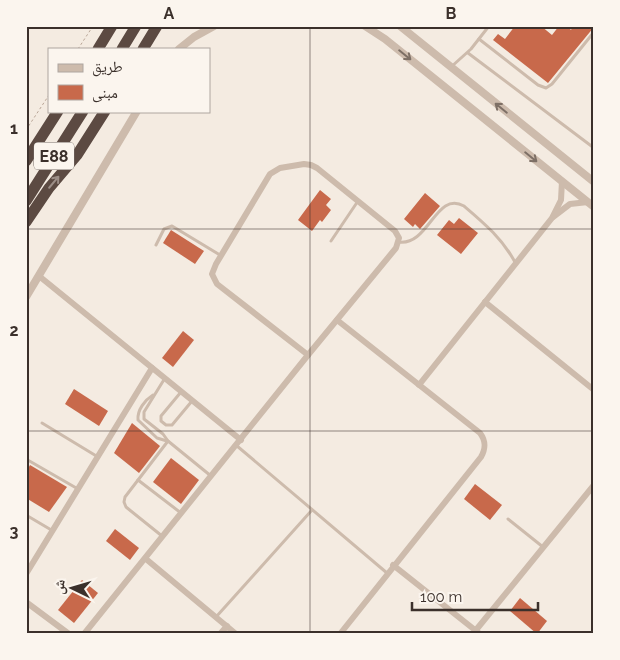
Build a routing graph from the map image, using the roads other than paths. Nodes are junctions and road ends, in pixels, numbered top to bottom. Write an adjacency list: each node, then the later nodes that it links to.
1 (112, 26): 10 (highway)
2 (136, 26): 11 (highway)
3 (157, 26): 12 (highway)
4 (214, 26): 13 (street)
5 (365, 26): 22 (street, one-way to 22)
6 (400, 26): 15 (street)
7 (489, 26): 9 (lane)
8 (594, 32): 9 (lane)
9 (480, 39): 14 (lane)
10 (99, 48)
11 (123, 48)
12 (144, 48)
13 (180, 48)
14 (468, 53): 15 (lane); 20 (lane)
15 (451, 67): 23 (street, one-way to 15)
16 (57, 112): 21 (highway, E88)
17 (82, 112): 24 (highway, E88)
18 (104, 112): 28 (highway, one-way to 18)
19 (136, 112): 34 (street)
20 (594, 148)
21 (26, 160)
22 (562, 181): 26 (street); 27 (street)
23 (594, 182)
24 (26, 201)
25 (358, 201): 29 (lane); 30 (street); 32 (street)
26 (591, 204): 27 (street)
27 (552, 218): 33 (street)
28 (26, 222)
29 (331, 241)
30 (399, 242): 33 (lane); 37 (street)
31 (156, 245): 32 (lane)
32 (221, 255): 38 (street)
33 (516, 264): 36 (street)
34 (39, 276): 35 (street); 39 (street)
35 (26, 297)
36 (485, 302): 41 (street); 42 (street)
37 (337, 320): 38 (street); 41 (street)
38 (308, 355): 47 (street)
39 (152, 368): 40 (street); 50 (street)
40 (165, 378): 43 (street); 44 (lane)
41 (419, 385): 64 (street)
42 (594, 390)
43 (181, 392): 45 (street); 45 (lane)
44 (153, 395): 48 (lane); 48 (lane)
45 (192, 401): 47 (street)
46 (42, 424): 50 (lane)
47 (241, 440): 49 (street)
48 (168, 441): 52 (lane); 53 (lane)
49 (236, 446): 52 (street); 56 (lane)
50 (98, 457): 55 (street)
51 (26, 460): 55 (lane)
52 (211, 477): 57 (street)
53 (138, 480): 57 (lane); 61 (lane)
54 (594, 485): 62 (street)
55 (78, 490): 60 (street)
56 (312, 510): 66 (lane); 68 (lane)
57 (182, 514): 61 (street)
58 (26, 515): 60 (lane)
59 (508, 519): 62 (lane)
60 (53, 531): 65 (street)
61 (163, 537): 63 (street)
62 (543, 547): 70 (street)
63 (146, 559): 68 (street); 72 (street)
64 (394, 565): 66 (street); 70 (street)
65 (26, 574)
66 (386, 574): 75 (street)
67 (26, 602): 71 (street)
68 (216, 617): 69 (street)
69 (226, 626): 73 (street); 74 (street)
70 (478, 632)
71 (69, 634)
72 (84, 634)
73 (220, 634)
74 (236, 634)
75 (340, 634)

